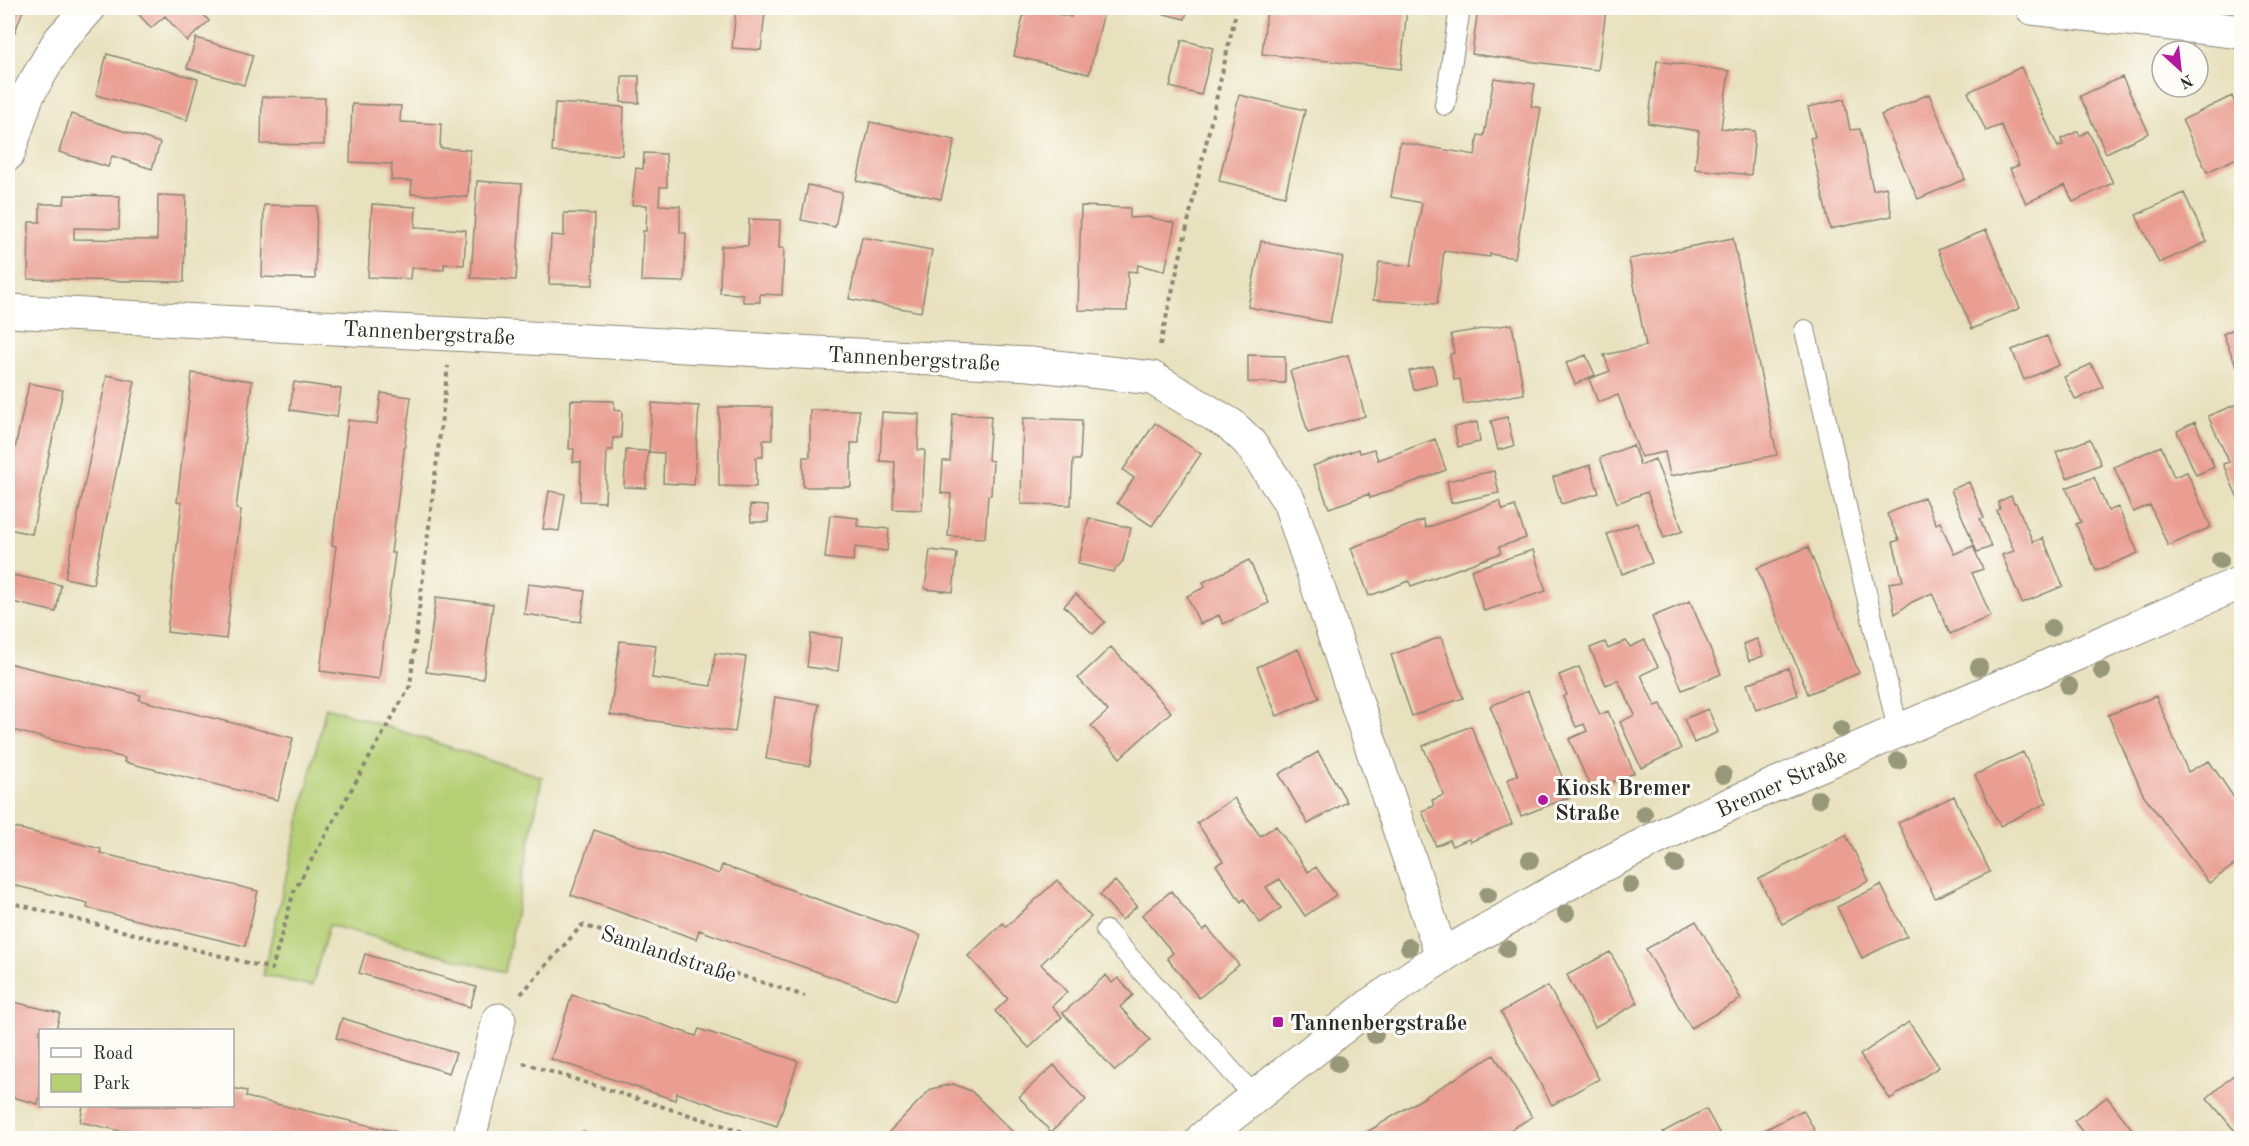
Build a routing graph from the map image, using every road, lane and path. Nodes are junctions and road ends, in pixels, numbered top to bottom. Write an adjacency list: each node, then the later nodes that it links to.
1 (89, 8): 7 (street)
2 (1238, 8): 11 (path)
3 (1460, 8): 6 (lane)
4 (2032, 8): 5 (street)
5 (2241, 32)
6 (1445, 105)
7 (8, 154)
8 (8, 311): 10 (street, Tannenbergstraße)
9 (1805, 330): 13 (lane)
10 (453, 332): 11 (street, Tannenbergstraße); 14 (path)
11 (1152, 378): 16 (street, Tannenbergstraße)
12 (2241, 582): 13 (street, Bremer Straße)
13 (1898, 730): 16 (street, Bremer Straße)
14 (8, 902)
15 (1106, 931): 20 (lane)
16 (1442, 957): 20 (street, Bremer Straße)
17 (805, 996): 18 (path, Samlandstraße)
18 (499, 1020): 19 (street)
19 (491, 1053): 21 (street); 22 (path)
20 (1254, 1096): 23 (street, Bremer Straße)
21 (469, 1138)
22 (763, 1138)
23 (1203, 1138)

